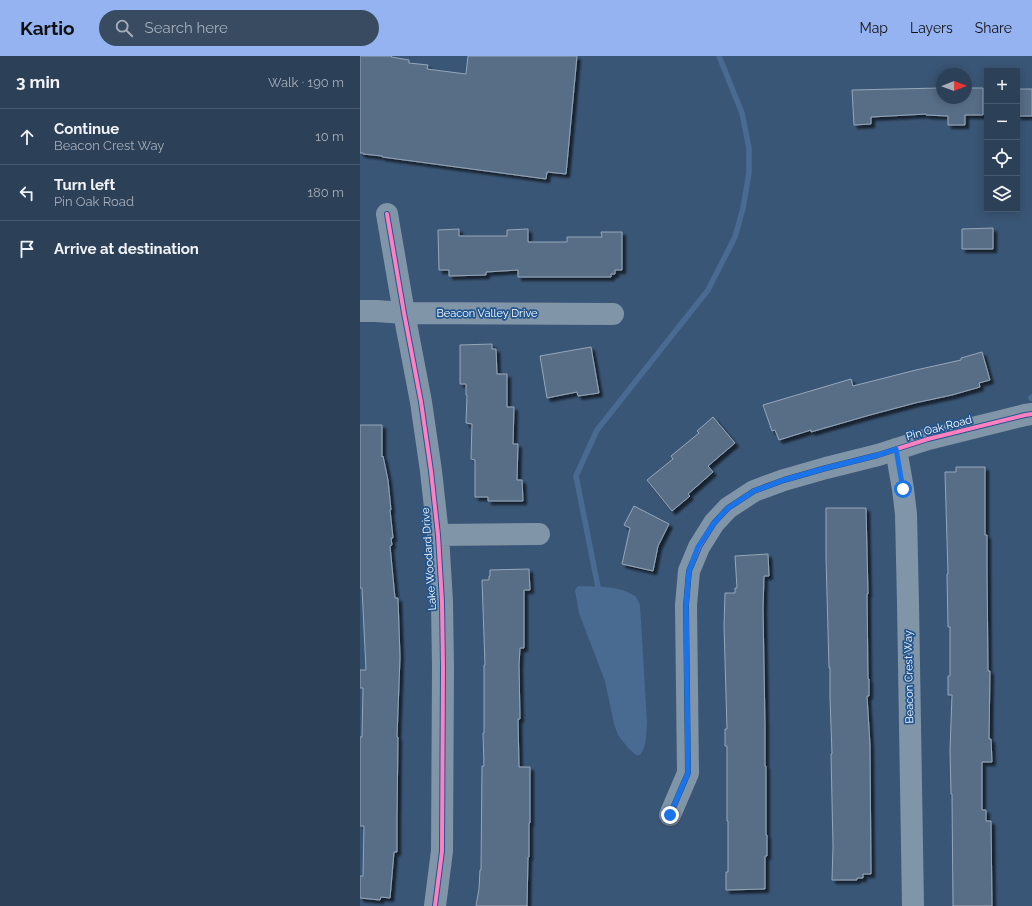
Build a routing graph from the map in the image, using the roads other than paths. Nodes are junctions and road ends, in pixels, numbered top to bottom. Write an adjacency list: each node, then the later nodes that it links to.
1 (387, 214): 3 (street, Lake Woodard Drive)
2 (360, 311): 3 (street, Beacon Valley Drive)
3 (404, 313): 4 (street, Beacon Valley Drive); 8 (street, Lake Woodard Drive)
4 (613, 314)
5 (1032, 414): 6 (street, Pin Oak Road)
6 (896, 449): 9 (street, Pin Oak Road); 11 (street, Beacon Crest Way)
7 (539, 534): 8 (street)
8 (438, 535): 10 (street, Lake Woodard Drive)
9 (670, 815)
10 (435, 906)
11 (913, 906)

